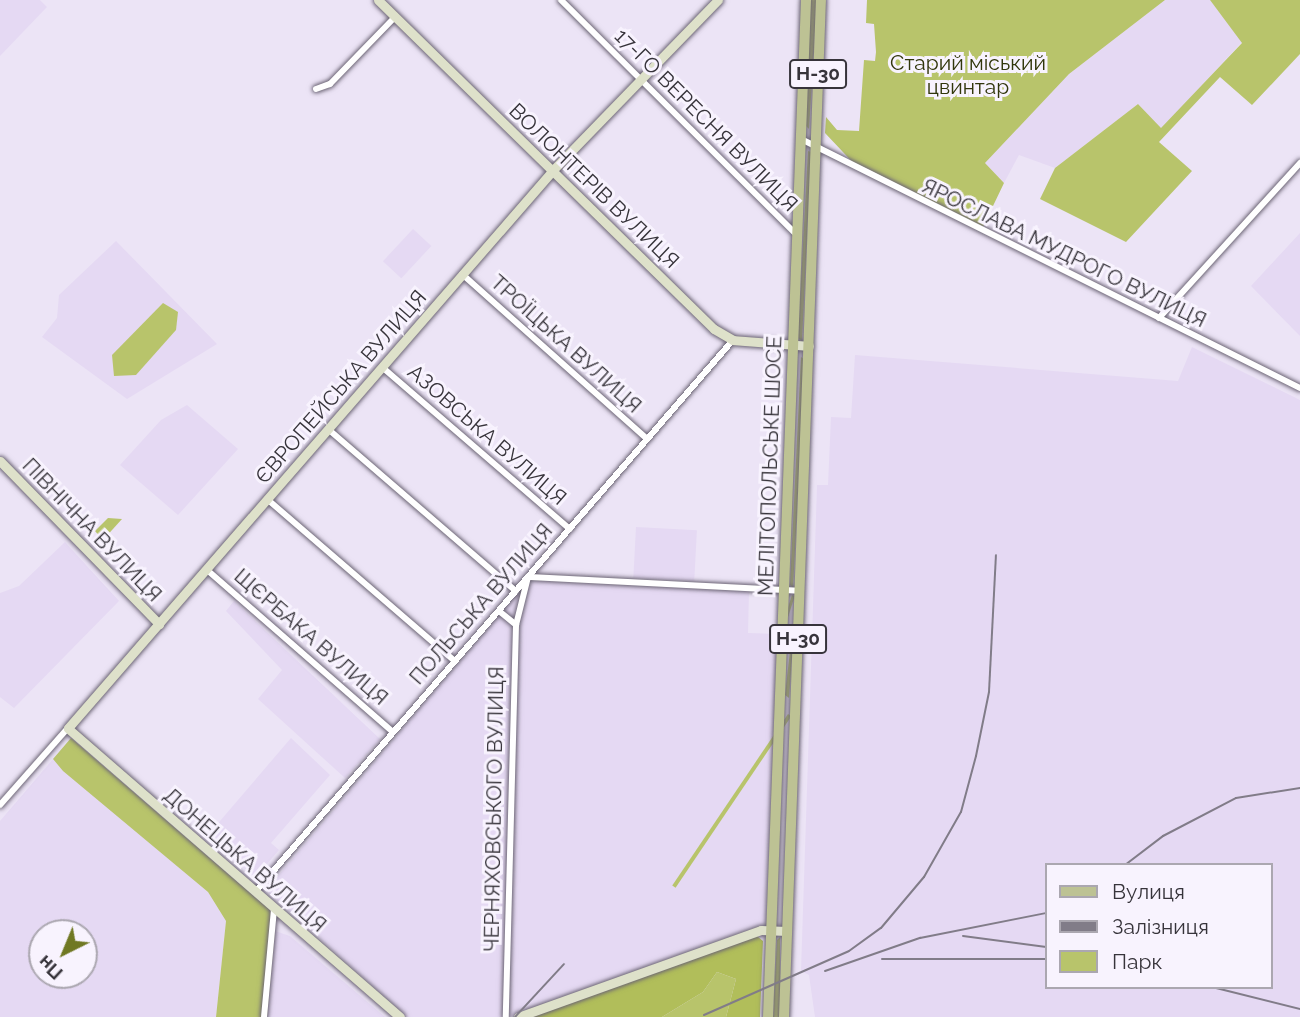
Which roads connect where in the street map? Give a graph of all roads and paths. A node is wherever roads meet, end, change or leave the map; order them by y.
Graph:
1 (378, 0) edge
2 (561, 0) edge
3 (718, 0) edge
4 (806, 0) edge
5 (821, 0) edge
6 (395, 17) junction
7 (641, 80) junction
8 (316, 89) dead end
9 (800, 138) junction
10 (816, 147) junction
11 (1300, 163) edge
12 (553, 170) junction
13 (797, 235) junction
14 (462, 275) junction
15 (1159, 318) junction
16 (733, 340) junction
17 (793, 345) junction
18 (809, 346) junction
19 (382, 367) junction
20 (1300, 388) edge
21 (328, 429) junction
22 (647, 439) junction
23 (0, 461) edge
24 (267, 499) junction
25 (570, 529) junction
26 (206, 569) junction
27 (527, 577) junction
28 (784, 590) junction
29 (516, 591) junction
30 (800, 591) junction
31 (499, 611) junction
32 (159, 624) junction
33 (516, 625) junction
34 (455, 661) junction
35 (68, 728) junction
36 (393, 732) junction
37 (0, 805) edge
38 (255, 892) junction
39 (275, 909) junction
40 (772, 930) junction
41 (787, 931) junction
42 (264, 1017) edge
43 (400, 1017) edge
44 (506, 1017) edge
45 (518, 1017) edge
46 (768, 1017) edge
47 (784, 1017) edge

1 - 6 street, ВОЛОНТЕРІВ ВУЛИЦЯ
2 - 7 street, 17-ГО ВЕРЕСНЯ ВУЛИЦЯ
3 - 7 street, ЄВРОПЕЙСЬКА ВУЛИЦЯ
4 - 9 main road, МЕЛІТОПОЛЬСЬКЕ ШОСЕ / Н-30
5 - 10 main road, МЕЛІТОПОЛЬСЬКЕ ШОСЕ / Н-30
6 - 8 street
6 - 12 street, ВОЛОНТЕРІВ ВУЛИЦЯ
7 - 12 street, ЄВРОПЕЙСЬКА ВУЛИЦЯ
7 - 13 street, 17-ГО ВЕРЕСНЯ ВУЛИЦЯ
9 - 10 street, ЯРОСЛАВА МУДРОГО ВУЛИЦЯ
9 - 13 main road, МЕЛІТОПОЛЬСЬКЕ ШОСЕ / Н-30
10 - 15 street, ЯРОСЛАВА МУДРОГО ВУЛИЦЯ
10 - 18 main road, МЕЛІТОПОЛЬСЬКЕ ШОСЕ / Н-30
11 - 15 street
12 - 14 street, ЄВРОПЕЙСЬКА ВУЛИЦЯ
12 - 16 street, ВОЛОНТЕРІВ ВУЛИЦЯ
13 - 17 main road, МЕЛІТОПОЛЬСЬКЕ ШОСЕ / Н-30
14 - 19 street, ЄВРОПЕЙСЬКА ВУЛИЦЯ
14 - 22 street, ТРОЇЦЬКА ВУЛИЦЯ
15 - 20 street, ЯРОСЛАВА МУДРОГО ВУЛИЦЯ
16 - 17 street
16 - 22 street, ПОЛЬСЬКА ВУЛИЦЯ
17 - 18 street
17 - 28 main road, МЕЛІТОПОЛЬСЬКЕ ШОСЕ / Н-30
18 - 30 main road, МЕЛІТОПОЛЬСЬКЕ ШОСЕ / Н-30
19 - 21 street, ЄВРОПЕЙСЬКА ВУЛИЦЯ
19 - 25 street, АЗОВСЬКА ВУЛИЦЯ
21 - 24 street, ЄВРОПЕЙСЬКА ВУЛИЦЯ
21 - 29 street
22 - 25 street, ПОЛЬСЬКА ВУЛИЦЯ
23 - 32 street, ПІВНІЧНА ВУЛИЦЯ
24 - 26 street, ЄВРОПЕЙСЬКА ВУЛИЦЯ
24 - 34 street
25 - 27 street, ПОЛЬСЬКА ВУЛИЦЯ
26 - 32 street, ЄВРОПЕЙСЬКА ВУЛИЦЯ
26 - 36 street, ЩЄРБАКА ВУЛИЦЯ
27 - 28 street
27 - 29 street, ПОЛЬСЬКА ВУЛИЦЯ
27 - 33 street, ЧЕРНЯХОВСЬКОГО ВУЛИЦЯ
28 - 30 street
28 - 40 main road, МЕЛІТОПОЛЬСЬКЕ ШОСЕ / Н-30
29 - 31 street, ПОЛЬСЬКА ВУЛИЦЯ
30 - 41 main road, МЕЛІТОПОЛЬСЬКЕ ШОСЕ / Н-30
31 - 33 street
31 - 34 street, ПОЛЬСЬКА ВУЛИЦЯ
32 - 35 street, ЄВРОПЕЙСЬКА ВУЛИЦЯ
33 - 44 street, ЧЕРНЯХОВСЬКОГО ВУЛИЦЯ
34 - 36 street, ПОЛЬСЬКА ВУЛИЦЯ
35 - 37 street, ЄВРОПЕЙСЬКА ВУЛИЦЯ
35 - 38 street, ДОНЕЦЬКА ВУЛИЦЯ
36 - 38 street, ПОЛЬСЬКА ВУЛИЦЯ
38 - 39 street, ДОНЕЦЬКА ВУЛИЦЯ
39 - 42 street
39 - 43 street, ДОНЕЦЬКА ВУЛИЦЯ
40 - 41 street
40 - 45 street
40 - 46 main road, МЕЛІТОПОЛЬСЬКЕ ШОСЕ / Н-30
41 - 47 main road, МЕЛІТОПОЛЬСЬКЕ ШОСЕ / Н-30

